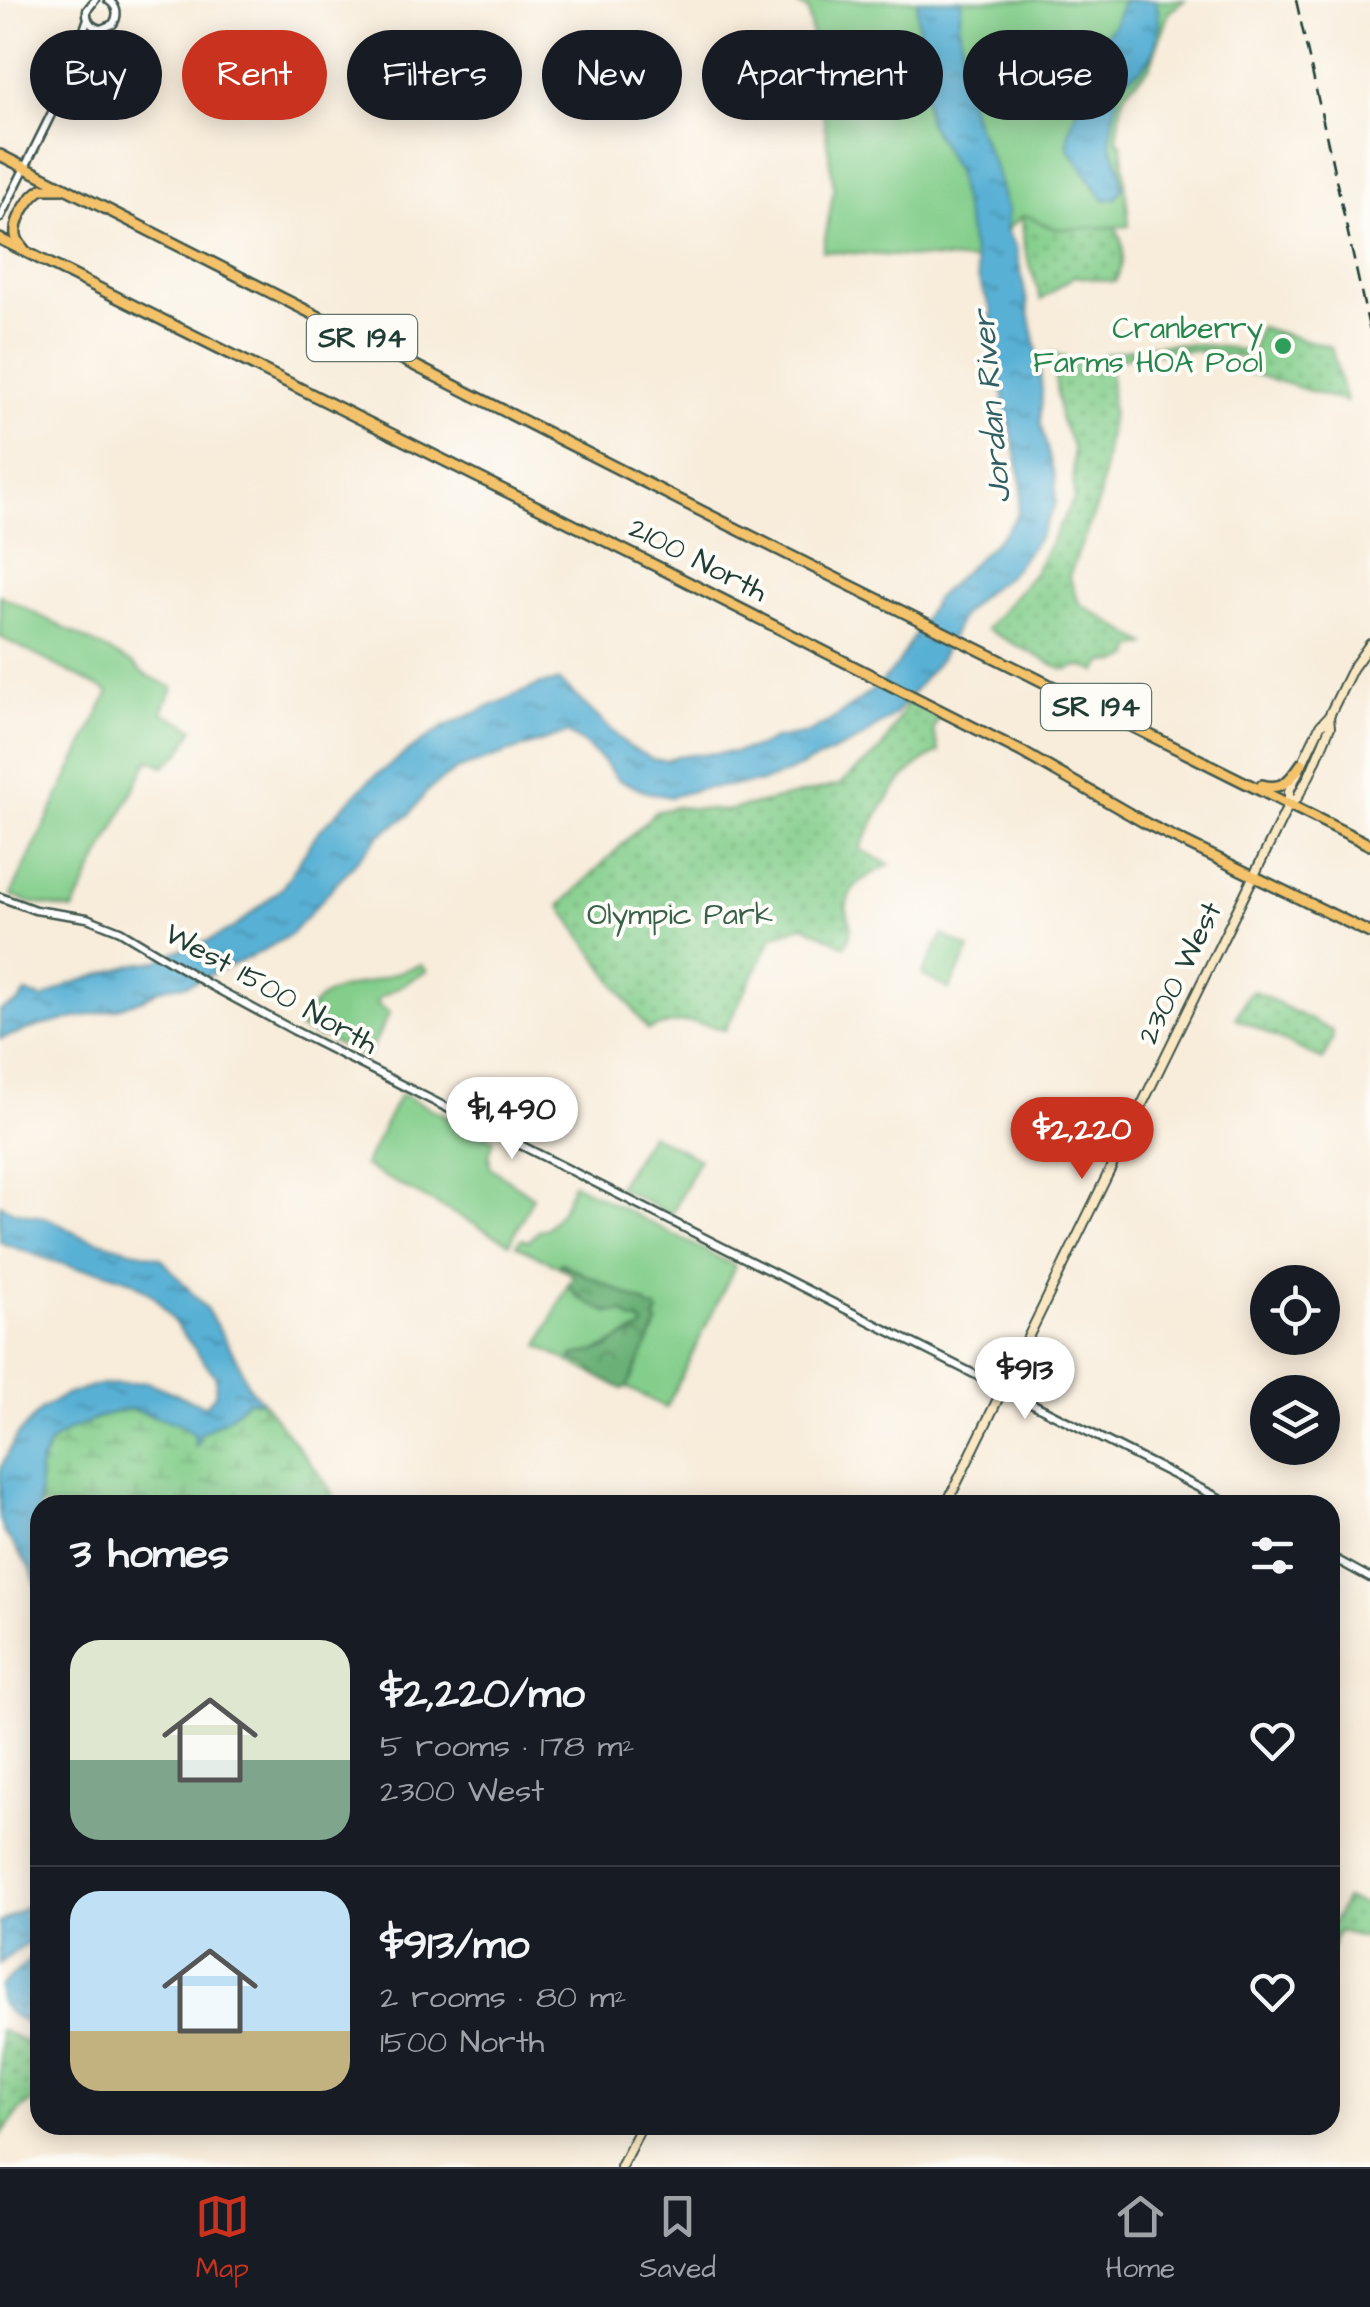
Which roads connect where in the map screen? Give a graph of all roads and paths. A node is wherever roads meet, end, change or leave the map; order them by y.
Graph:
1 (95, 0) edge
2 (108, 0) edge
3 (117, 4) edge
4 (88, 20) junction
5 (106, 29) joint
6 (84, 30) edge
7 (48, 120) edge
8 (0, 155) edge
9 (25, 168) junction
10 (70, 191) junction
11 (0, 218) edge
12 (0, 239) edge
13 (28, 253) junction
14 (1370, 644) edge
15 (1329, 716) junction
16 (1302, 763) junction
17 (1215, 767) junction
18 (1289, 804) junction
19 (1370, 845) edge
20 (1254, 877) junction
21 (0, 897) edge
22 (1370, 933) edge
23 (1002, 1390) junction
24 (951, 1495) edge
25 (1212, 1495) edge
26 (1340, 1562) edge
27 (1370, 1578) edge
28 (637, 2135) edge
29 (621, 2167) edge

1 - 4 street
2 - 3 street
3 - 5 street
4 - 5 street
4 - 6 street
7 - 9 street
8 - 9 highway, 2100 North / SR 194
9 - 10 highway, 2100 North / SR 194
9 - 11 street
10 - 13 highway
10 - 17 highway, 2100 North / SR 194
12 - 13 highway, 2100 North / SR 194
13 - 20 highway, 2100 North / SR 194
14 - 15 main road
15 - 16 main road
15 - 18 main road
16 - 17 highway
16 - 18 main road
17 - 18 highway, 2100 North / SR 194
18 - 19 highway, 2100 North / SR 194
18 - 20 main road, 2300 West
20 - 22 highway, 2100 North / SR 194
20 - 23 main road, 2300 West
21 - 23 street, West 1500 North
23 - 24 main road, 2300 West
23 - 25 street, West 1500 North
26 - 27 street
28 - 29 main road

